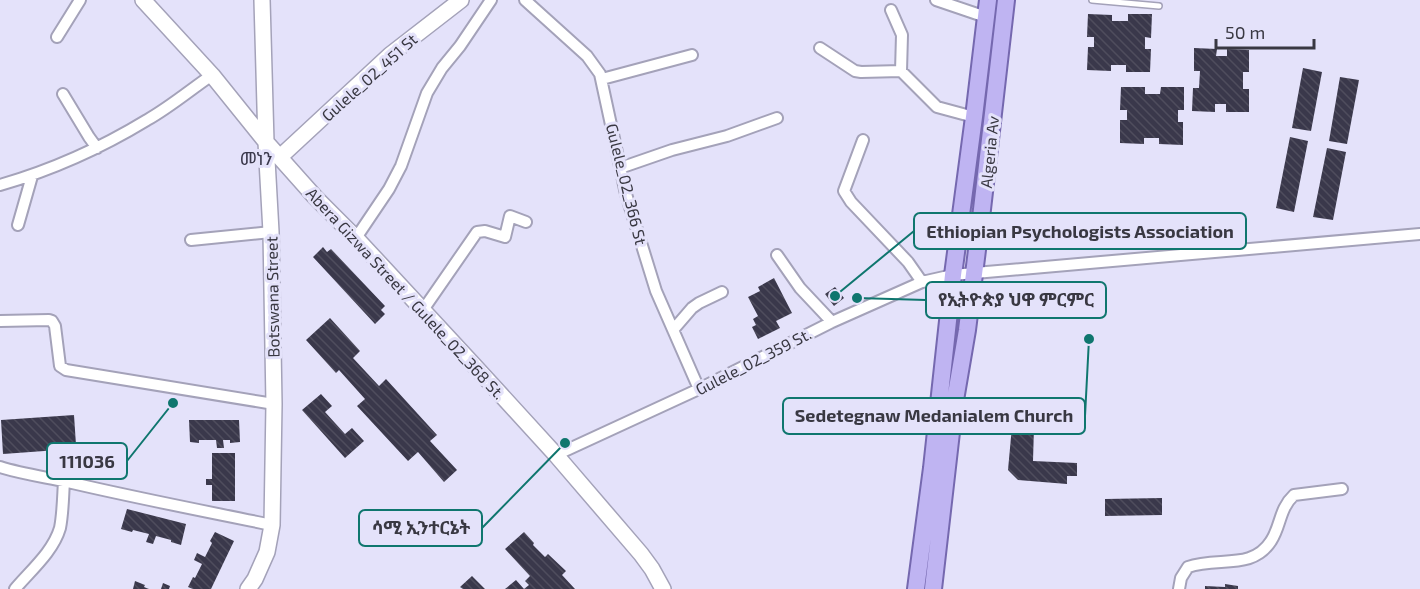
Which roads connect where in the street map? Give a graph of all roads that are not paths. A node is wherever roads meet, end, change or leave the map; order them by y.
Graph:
1 (80, 0) edge
2 (143, 0) edge
3 (262, 0) edge
4 (461, 0) edge
5 (491, 0) edge
6 (525, 0) edge
7 (936, 0) edge
8 (1006, 0) edge
9 (1092, 0) edge
10 (1159, 6) dead end
11 (987, 8) edge
12 (891, 10) dead end
13 (57, 37) dead end
14 (820, 48) dead end
15 (692, 55) dead end
16 (902, 71) junction
17 (212, 75) junction
18 (602, 79) junction
19 (63, 94) dead end
20 (974, 117) junction
21 (777, 118) dead end
22 (863, 140) dead end
23 (266, 142) junction
24 (97, 148) junction
25 (280, 157) junction
26 (620, 168) junction
27 (32, 176) junction
28 (0, 185) edge
29 (526, 222) dead end
30 (18, 225) dead end
31 (271, 232) junction
32 (1420, 234) edge
33 (356, 238) junction
34 (191, 240) dead end
35 (777, 255) dead end
36 (975, 273) junction
37 (953, 275) junction
38 (922, 282) junction
39 (722, 292) dead end
40 (423, 310) junction
41 (0, 321) edge
42 (832, 322) junction
43 (673, 330) junction
44 (699, 390) junction
45 (274, 404) junction
46 (556, 455) junction
47 (0, 467) edge
48 (64, 481) junction
49 (1342, 489) dead end
50 (273, 525) junction
51 (15, 589) edge
52 (248, 589) edge
53 (663, 589) edge
54 (916, 589) edge
55 (933, 589) edge
56 (1179, 589) edge

1 - 13 street
2 - 17 main road, Abera Gizwa Street / Gulele_02_368 St.
3 - 23 main road, Botswana Street
4 - 25 main road, Gulele_02_451 St
5 - 33 street
6 - 18 street, Gulele_02_366 St
7 - 11 street
8 - 36 main road, Algeria Av
9 - 10 lane
11 - 20 main road, Algeria Av
12 - 16 street
14 - 16 street
15 - 18 street
16 - 20 street
17 - 23 main road, Abera Gizwa Street / Gulele_02_368 St.
17 - 24 street
18 - 26 street, Gulele_02_366 St
19 - 24 street
20 - 37 main road, Algeria Av
21 - 26 street
22 - 38 street
23 - 25 main road, Abera Gizwa Street / Gulele_02_368 St.
23 - 31 main road, Botswana Street
24 - 27 street
25 - 33 main road, Abera Gizwa Street / Gulele_02_368 St.
26 - 43 street, Gulele_02_366 St
27 - 28 street
27 - 30 street
29 - 40 street
31 - 34 street
31 - 45 main road, Botswana Street
32 - 36 street, Gulele_02_359 St.
33 - 40 main road, Abera Gizwa Street / Gulele_02_368 St.
35 - 42 street
36 - 37 street, Gulele_02_359 St.
36 - 55 main road, Algeria Av
37 - 38 street, Gulele_02_359 St.
37 - 54 main road, Algeria Av
38 - 42 street, Gulele_02_359 St.
39 - 43 street
40 - 46 main road, Abera Gizwa Street / Gulele_02_368 St.
41 - 45 street
42 - 44 street, Gulele_02_359 St.
43 - 44 street, Gulele_02_366 St
44 - 46 street, Gulele_02_359 St.
45 - 50 main road, Botswana Street
46 - 53 main road, Abera Gizwa Street / Gulele_02_368 St.
47 - 48 street
48 - 50 street
48 - 51 street
49 - 56 street
50 - 52 main road, Botswana Street

